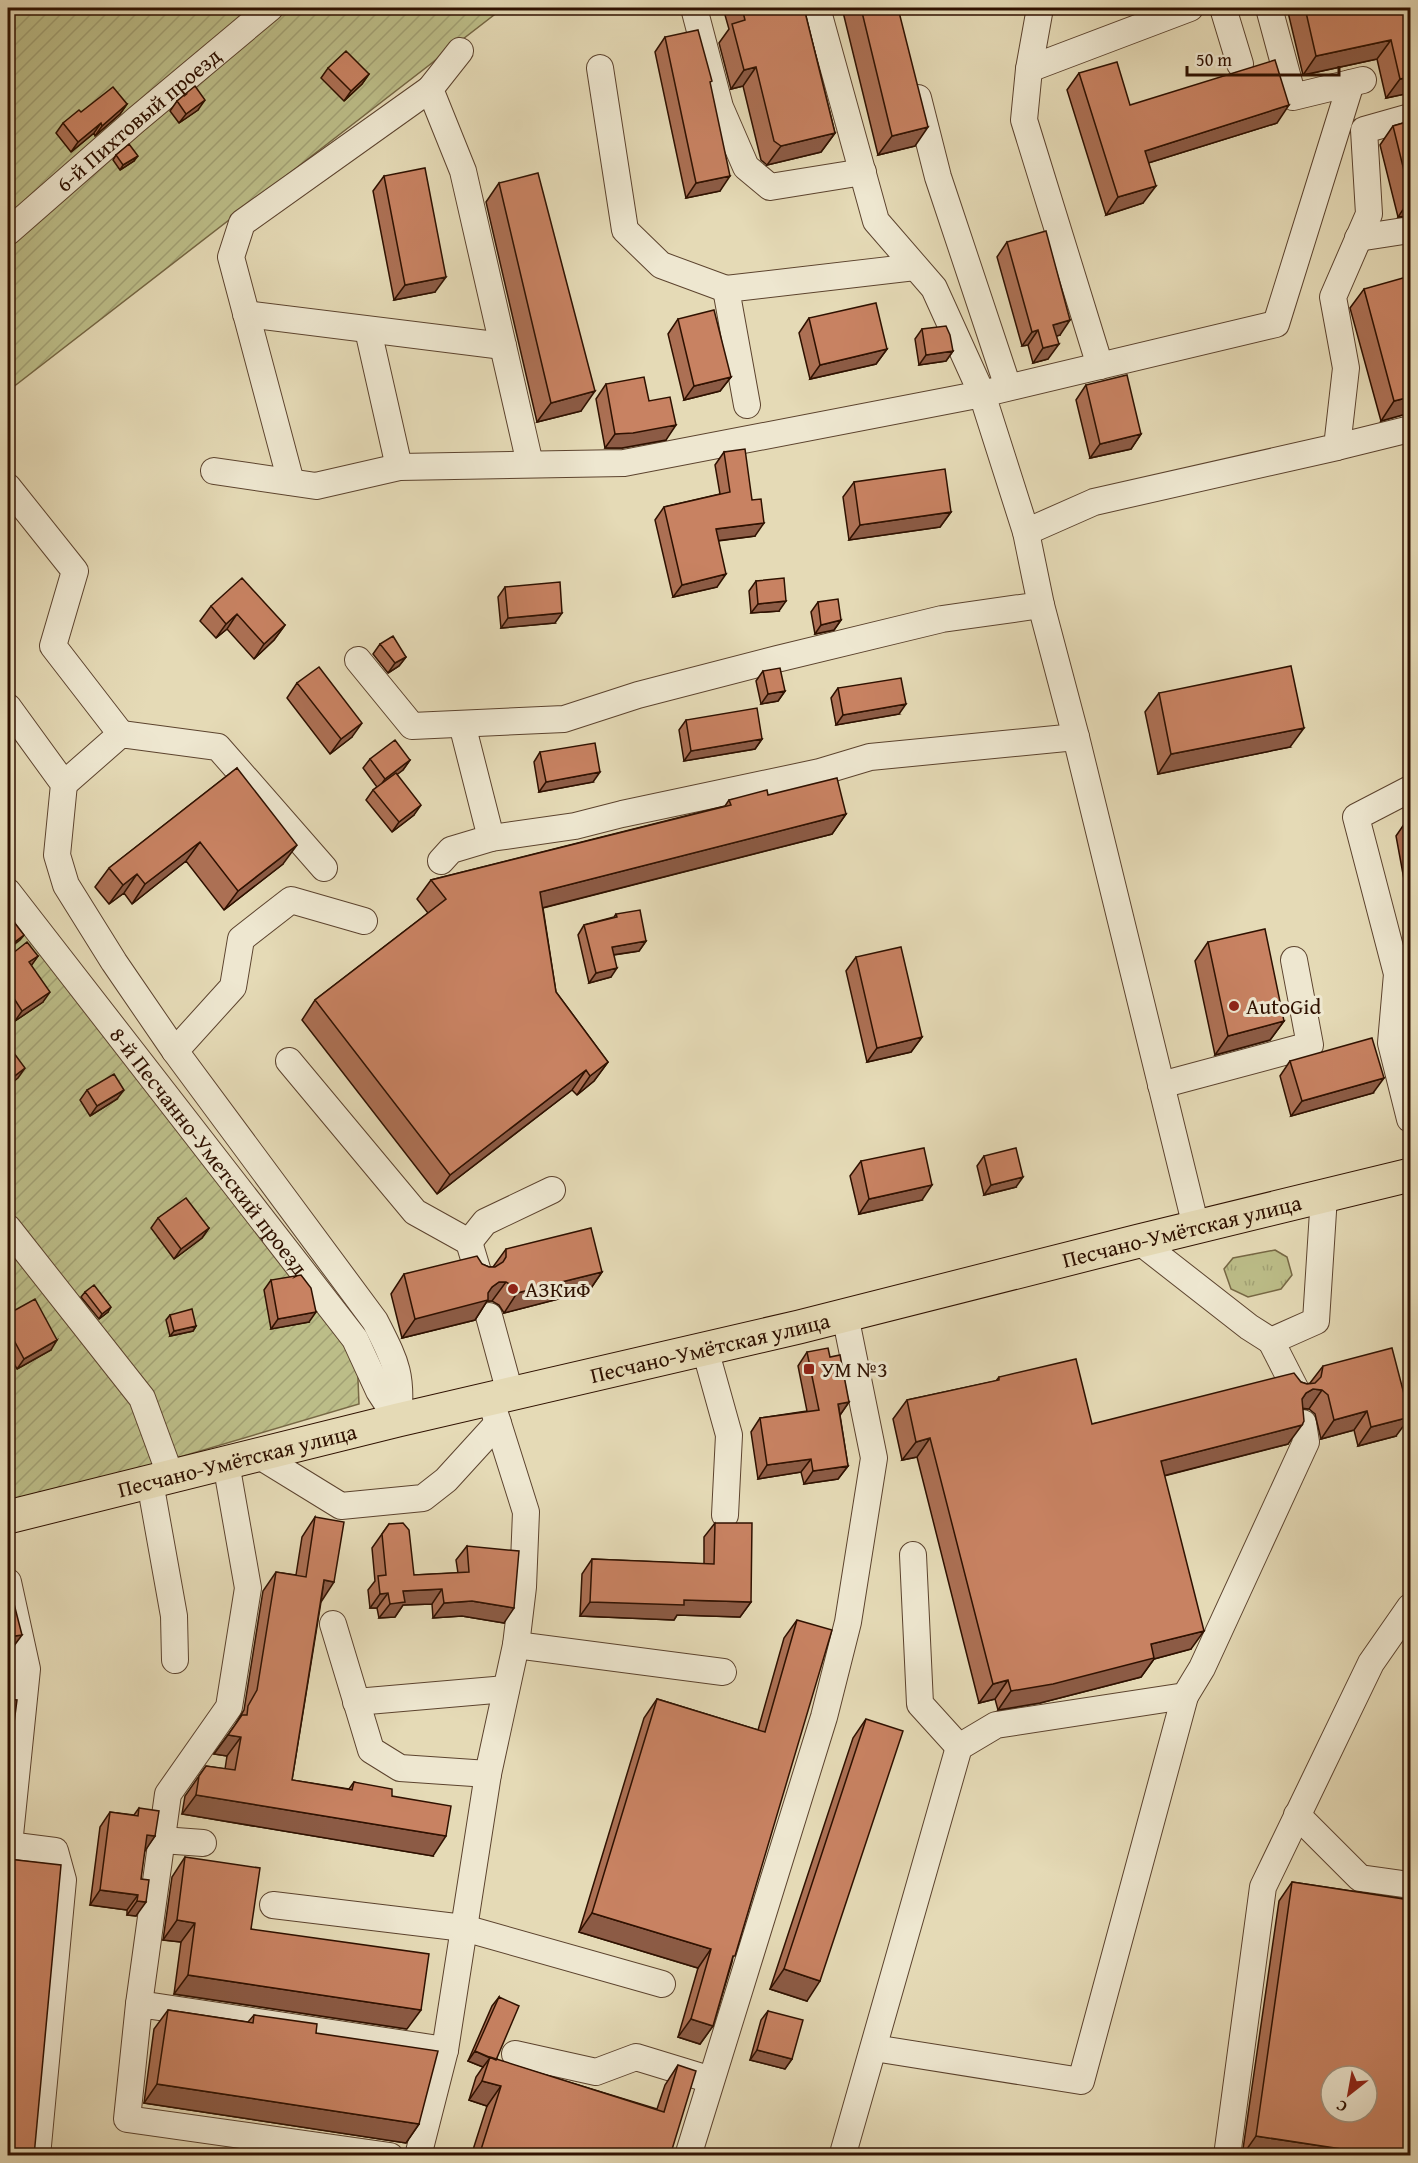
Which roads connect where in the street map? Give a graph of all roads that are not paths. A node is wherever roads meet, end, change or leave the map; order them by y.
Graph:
1 (270, 8) edge
2 (694, 8) edge
3 (817, 8) edge
4 (1040, 8) edge
5 (1190, 8) edge
6 (1223, 8) edge
7 (1269, 8) edge
8 (460, 51) dead end
9 (1240, 64) dead end
10 (600, 68) dead end
11 (1029, 69) junction
12 (912, 75) edge
13 (430, 88) junction
14 (1410, 117) edge
15 (863, 172) junction
16 (1410, 230) edge
17 (8, 232) edge
18 (1358, 238) junction
19 (915, 267) junction
20 (726, 289) junction
21 (246, 314) junction
22 (368, 330) junction
23 (503, 346) junction
24 (1100, 366) junction
25 (1008, 387) junction
26 (982, 394) junction
27 (747, 405) dead end
28 (1410, 429) edge
29 (1337, 447) junction
30 (530, 465) junction
31 (399, 467) junction
32 (214, 471) dead end
33 (291, 482) junction
34 (8, 487) edge
35 (1026, 532) junction
36 (1041, 605) junction
37 (358, 660) dead end
38 (8, 707) edge
39 (462, 724) junction
40 (121, 734) junction
41 (1076, 737) junction
42 (64, 784) junction
43 (1410, 789) edge
44 (491, 838) junction
45 (441, 861) dead end
46 (324, 868) dead end
47 (8, 891) edge
48 (364, 921) dead end
49 (1294, 960) dead end
50 (175, 1051) junction
51 (289, 1061) dead end
52 (1161, 1085) junction
53 (1410, 1119) edge
54 (1410, 1175) edge
55 (552, 1190) dead end
56 (1324, 1196) junction
57 (1196, 1227) junction
58 (8, 1228) edge
59 (1139, 1241) junction
60 (469, 1242) junction
61 (478, 1272) edge
62 (845, 1315) junction
63 (489, 1316) edge
64 (1271, 1341) junction
65 (705, 1349) junction
66 (1295, 1389) edge
67 (499, 1404) junction
68 (399, 1419) junction
69 (1303, 1423) edge
70 (258, 1455) junction
71 (226, 1463) junction
72 (161, 1479) junction
73 (725, 1515) dead end
74 (8, 1517) edge
75 (913, 1555) dead end
76 (9, 1593) edge
77 (1410, 1607) edge
78 (333, 1624) dead end
79 (516, 1645) junction
80 (175, 1660) dead end
81 (723, 1672) dead end
82 (16, 1686) edge
83 (506, 1689) junction
84 (1185, 1696) junction
85 (356, 1702) junction
86 (959, 1747) junction
87 (488, 1774) junction
88 (1297, 1815) junction
89 (162, 1840) junction
90 (203, 1844) dead end
91 (8, 1845) edge
92 (1410, 1885) edge
93 (273, 1905) dead end
94 (464, 1928) junction
95 (662, 1984) dead end
96 (139, 2004) junction
97 (874, 2048) junction
98 (445, 2050) junction
99 (515, 2054) dead end
100 (711, 2080) junction
101 (844, 2150) dead end
102 (37, 2156) edge
103 (390, 2156) edge
104 (418, 2156) edge
105 (688, 2156) edge
106 (1227, 2156) edge

1 - 17 street, 6-й Пихтовый проезд
2 - 15 street
3 - 15 street
4 - 11 street
5 - 11 street
6 - 9 street
7 - 24 street
8 - 13 street
10 - 20 street
11 - 24 street
12 - 25 street
13 - 21 street
13 - 23 street
14 - 18 street
15 - 19 street
16 - 18 street
18 - 29 street
19 - 20 street
19 - 26 street
20 - 27 street
21 - 22 street
21 - 33 street
22 - 23 street
22 - 31 street
23 - 30 street
24 - 25 street
25 - 26 street
26 - 30 street
26 - 35 street
28 - 29 street
29 - 35 street
30 - 31 street
31 - 33 street
32 - 33 street
34 - 40 street
35 - 36 street
36 - 39 street
36 - 41 street
37 - 39 street
38 - 42 street
39 - 44 street
40 - 42 street
40 - 46 street
41 - 44 street
41 - 52 street
42 - 50 street
43 - 53 street
44 - 45 street
47 - 68 street, 8-й Песчанно-Уметский проезд
48 - 50 street
49 - 52 street
50 - 68 street
51 - 60 street
52 - 57 street
54 - 56 main road, Песчано-Умётская улица
55 - 60 street
56 - 57 main road, Песчано-Умётская улица
56 - 64 street
57 - 59 main road, Песчано-Умётская улица
58 - 72 street
59 - 62 main road, Песчано-Умётская улица
59 - 64 street
60 - 61 street
62 - 65 main road, Песчано-Умётская улица
62 - 100 street
63 - 67 street
64 - 66 street
65 - 67 main road, Песчано-Умётская улица
65 - 73 street
67 - 68 main road, Песчано-Умётская улица
67 - 70 street
67 - 79 street
68 - 70 main road, Песчано-Умётская улица
69 - 84 street
70 - 71 main road, Песчано-Умётская улица
71 - 72 main road, Песчано-Умётская улица
71 - 89 street
72 - 74 main road, Песчано-Умётская улица
72 - 80 street
75 - 86 street
76 - 82 street
77 - 88 street
78 - 85 street
79 - 81 street
79 - 83 street
82 - 91 street
83 - 85 street
83 - 87 street
84 - 86 street
84 - 97 street
85 - 87 street
86 - 97 street
87 - 94 street
88 - 92 street
88 - 106 street
89 - 90 street
89 - 96 street
91 - 102 street
93 - 94 street
94 - 95 street
94 - 98 street
96 - 98 street
96 - 103 street
97 - 101 street
98 - 104 street
99 - 100 street
100 - 105 street

